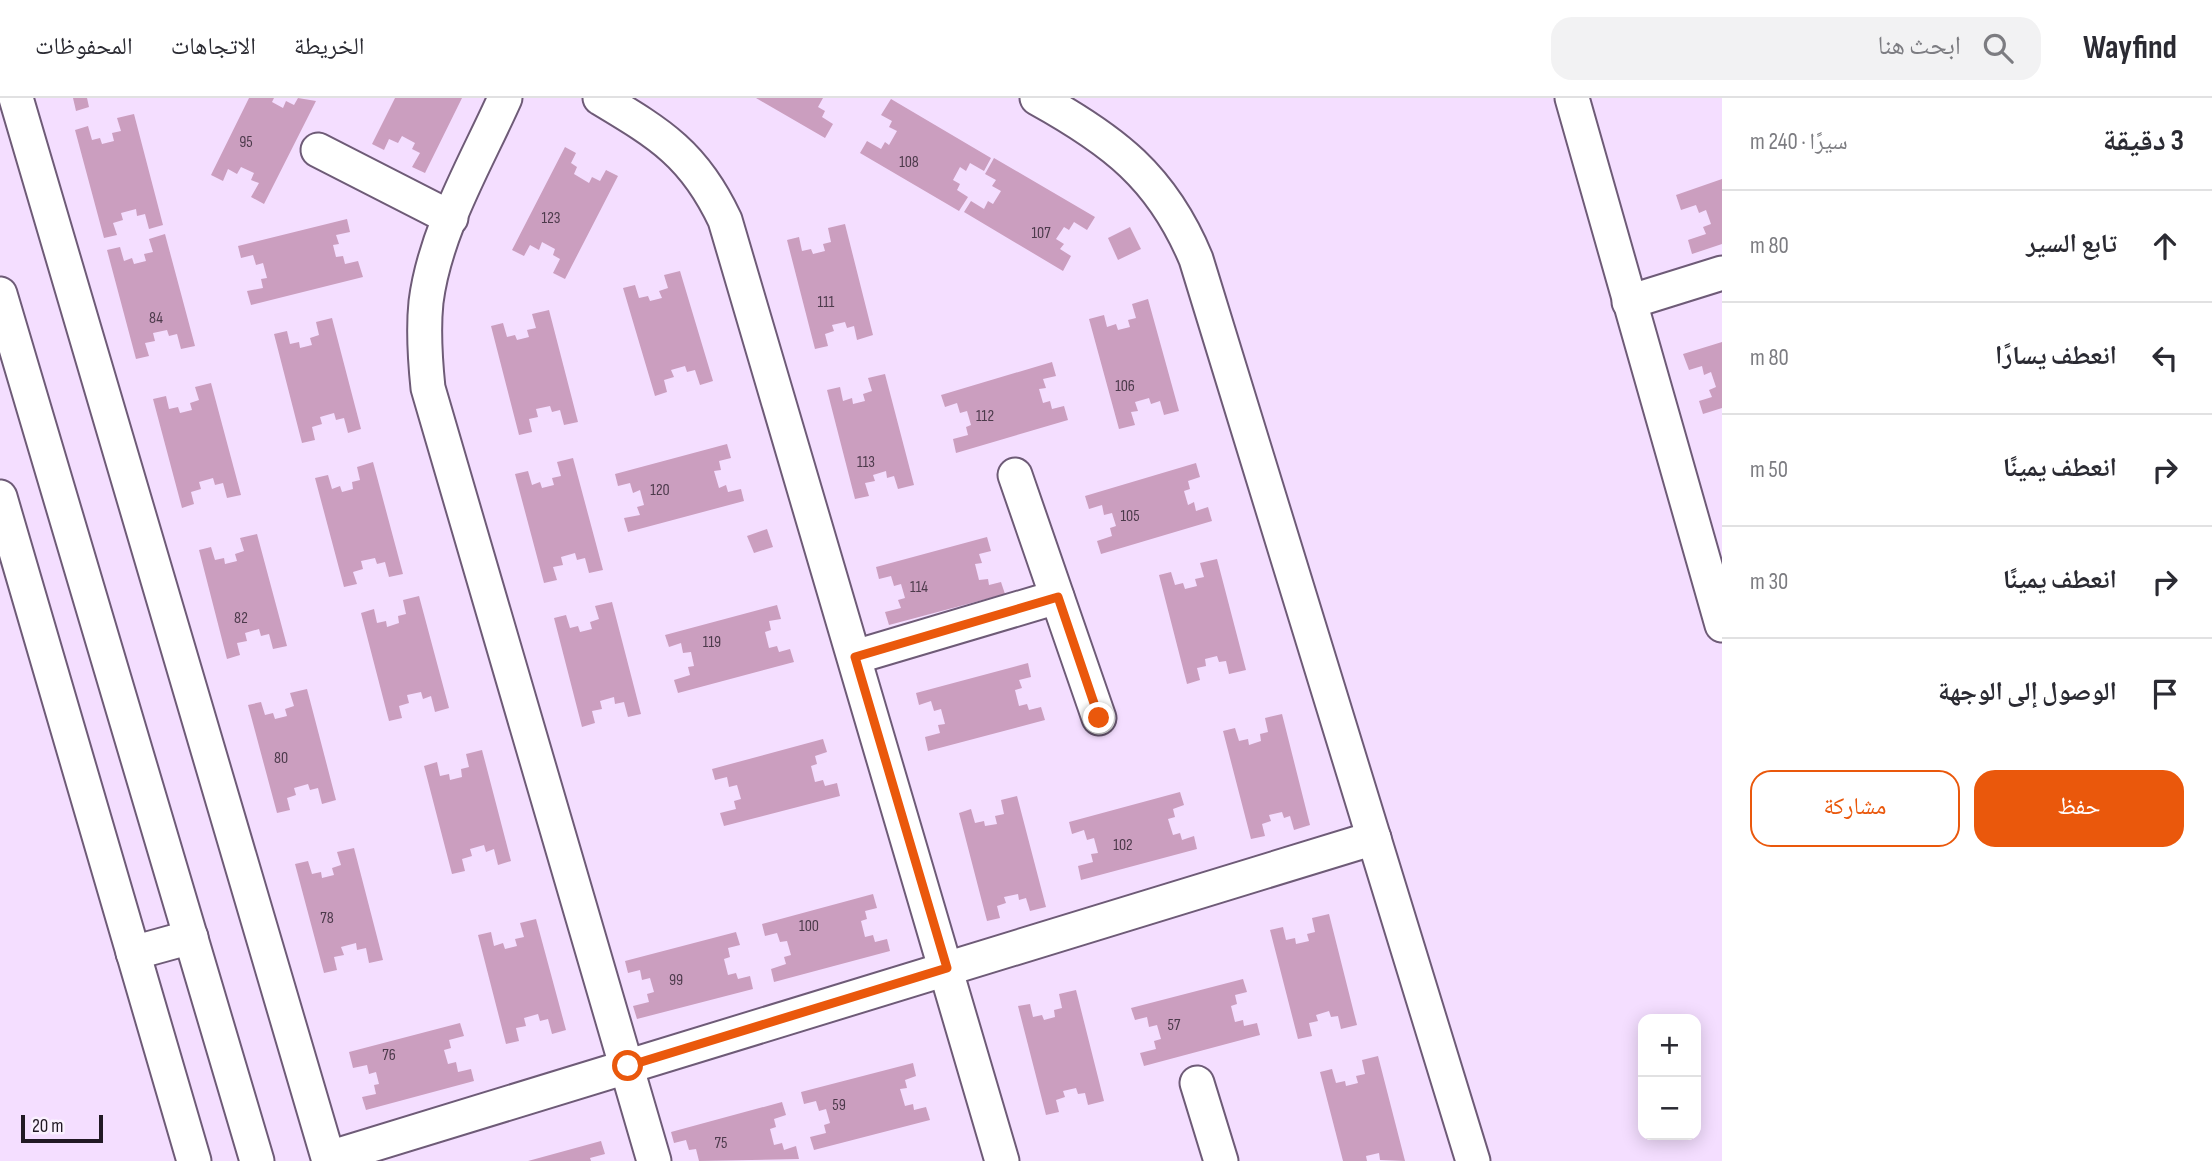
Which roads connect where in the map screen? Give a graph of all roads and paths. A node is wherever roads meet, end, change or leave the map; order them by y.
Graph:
1 (16, 98) edge
2 (505, 98) edge
3 (600, 98) edge
4 (1037, 98) edge
5 (1572, 98) edge
6 (318, 150) dead end
7 (451, 218) junction
8 (1722, 273) edge
9 (0, 294) edge
10 (1629, 302) junction
11 (1015, 475) dead end
12 (0, 496) edge
13 (1058, 597) junction
14 (1719, 606) edge
15 (855, 657) junction
16 (1099, 718) dead end
17 (1374, 838) junction
18 (191, 937) junction
19 (133, 953) junction
20 (947, 968) junction
21 (628, 1066) junction
22 (1197, 1083) dead end
23 (329, 1160) edge
24 (194, 1161) edge
25 (257, 1161) edge
26 (654, 1161) edge
27 (1002, 1161) edge
28 (1221, 1161) edge
29 (1473, 1161) edge

1 - 23 street
2 - 7 street
3 - 15 street
4 - 17 street
5 - 10 street
6 - 7 street
7 - 21 street
8 - 10 street
9 - 18 street
10 - 14 street
11 - 13 street
12 - 19 street
13 - 15 street
13 - 16 street
15 - 20 street
17 - 20 street
17 - 29 street
18 - 19 street
18 - 25 street
19 - 24 street
20 - 21 street
20 - 27 street
21 - 23 street
21 - 26 street
22 - 28 street

